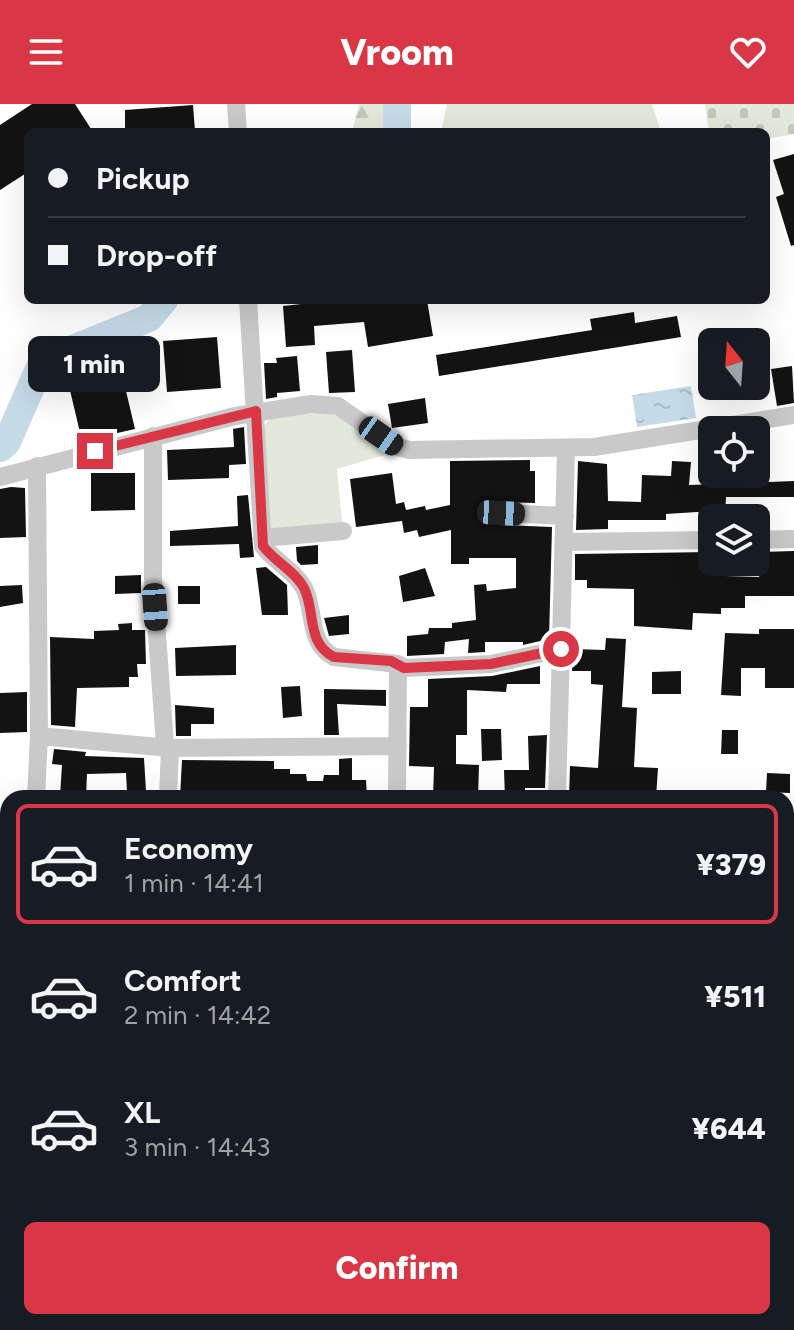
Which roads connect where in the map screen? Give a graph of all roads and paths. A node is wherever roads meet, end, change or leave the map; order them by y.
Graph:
1 (236, 104) edge
2 (238, 128) edge
3 (248, 304) edge
4 (256, 411) junction
5 (794, 415) edge
6 (153, 436) junction
7 (566, 449) junction
8 (37, 466) junction
9 (0, 477) edge
10 (501, 513) dead end
11 (565, 516) junction
12 (343, 531) dead end
13 (262, 538) junction
14 (794, 539) edge
15 (698, 540) edge
16 (770, 540) edge
17 (565, 542) junction
18 (561, 649) junction
19 (398, 664) junction
20 (39, 736) junction
21 (398, 746) junction
22 (168, 747) junction
23 (36, 790) edge
24 (168, 790) edge
25 (397, 790) edge
26 (557, 790) edge

1 - 2 street
3 - 4 street
4 - 6 street
4 - 7 street
4 - 13 street
5 - 7 street
6 - 8 street
6 - 22 street
7 - 11 street
8 - 9 street
8 - 20 street
10 - 11 street
11 - 17 street
12 - 13 street
13 - 19 street
14 - 16 street
15 - 17 street
17 - 18 street
18 - 19 street
18 - 26 street
19 - 21 street
20 - 22 street
20 - 23 street
21 - 22 street
21 - 25 street
22 - 24 street

